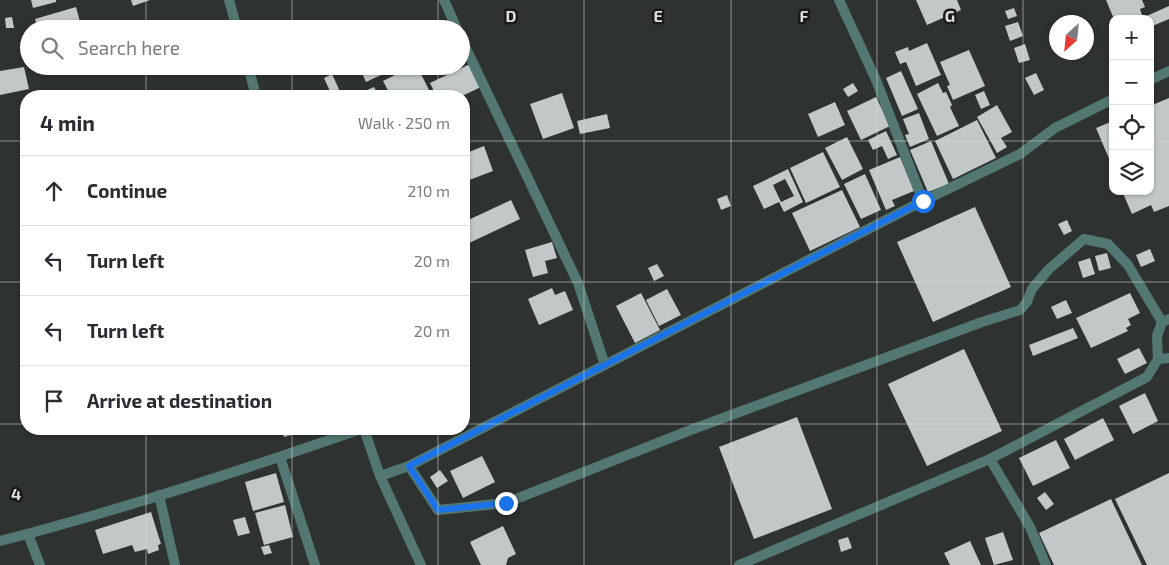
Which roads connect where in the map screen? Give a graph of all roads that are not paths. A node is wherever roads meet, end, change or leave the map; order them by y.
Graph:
1 (229, 0) edge
2 (444, 0) edge
3 (839, 0) edge
4 (235, 20) edge
5 (453, 20) edge
6 (470, 57) edge
7 (1169, 71) edge
8 (250, 75) edge
9 (1154, 78) edge
10 (254, 90) edge
11 (1109, 101) edge
12 (923, 201) junction
13 (1166, 320) edge
14 (1164, 359) edge
15 (605, 365) junction
16 (346, 435) edge
17 (365, 435) edge
18 (469, 435) edge
19 (470, 435) edge
20 (280, 458) junction
21 (990, 459) junction
22 (409, 466) junction
23 (380, 476) junction
24 (159, 495) junction
25 (28, 534) junction
26 (0, 541) edge
27 (40, 565) edge
28 (175, 565) edge
29 (316, 565) edge
30 (421, 565) edge
31 (739, 565) edge
32 (1046, 565) edge

1 - 4 street
2 - 5 street
3 - 12 street
6 - 15 street
7 - 9 street
8 - 10 street
11 - 12 street
12 - 15 street
13 - 14 street
13 - 22 street
14 - 21 street
15 - 19 street
16 - 20 street
17 - 23 street
18 - 22 street
20 - 24 street
20 - 29 street
21 - 31 street
21 - 32 street
22 - 23 street
23 - 30 street
24 - 25 street
24 - 28 street
25 - 26 street
25 - 27 street

